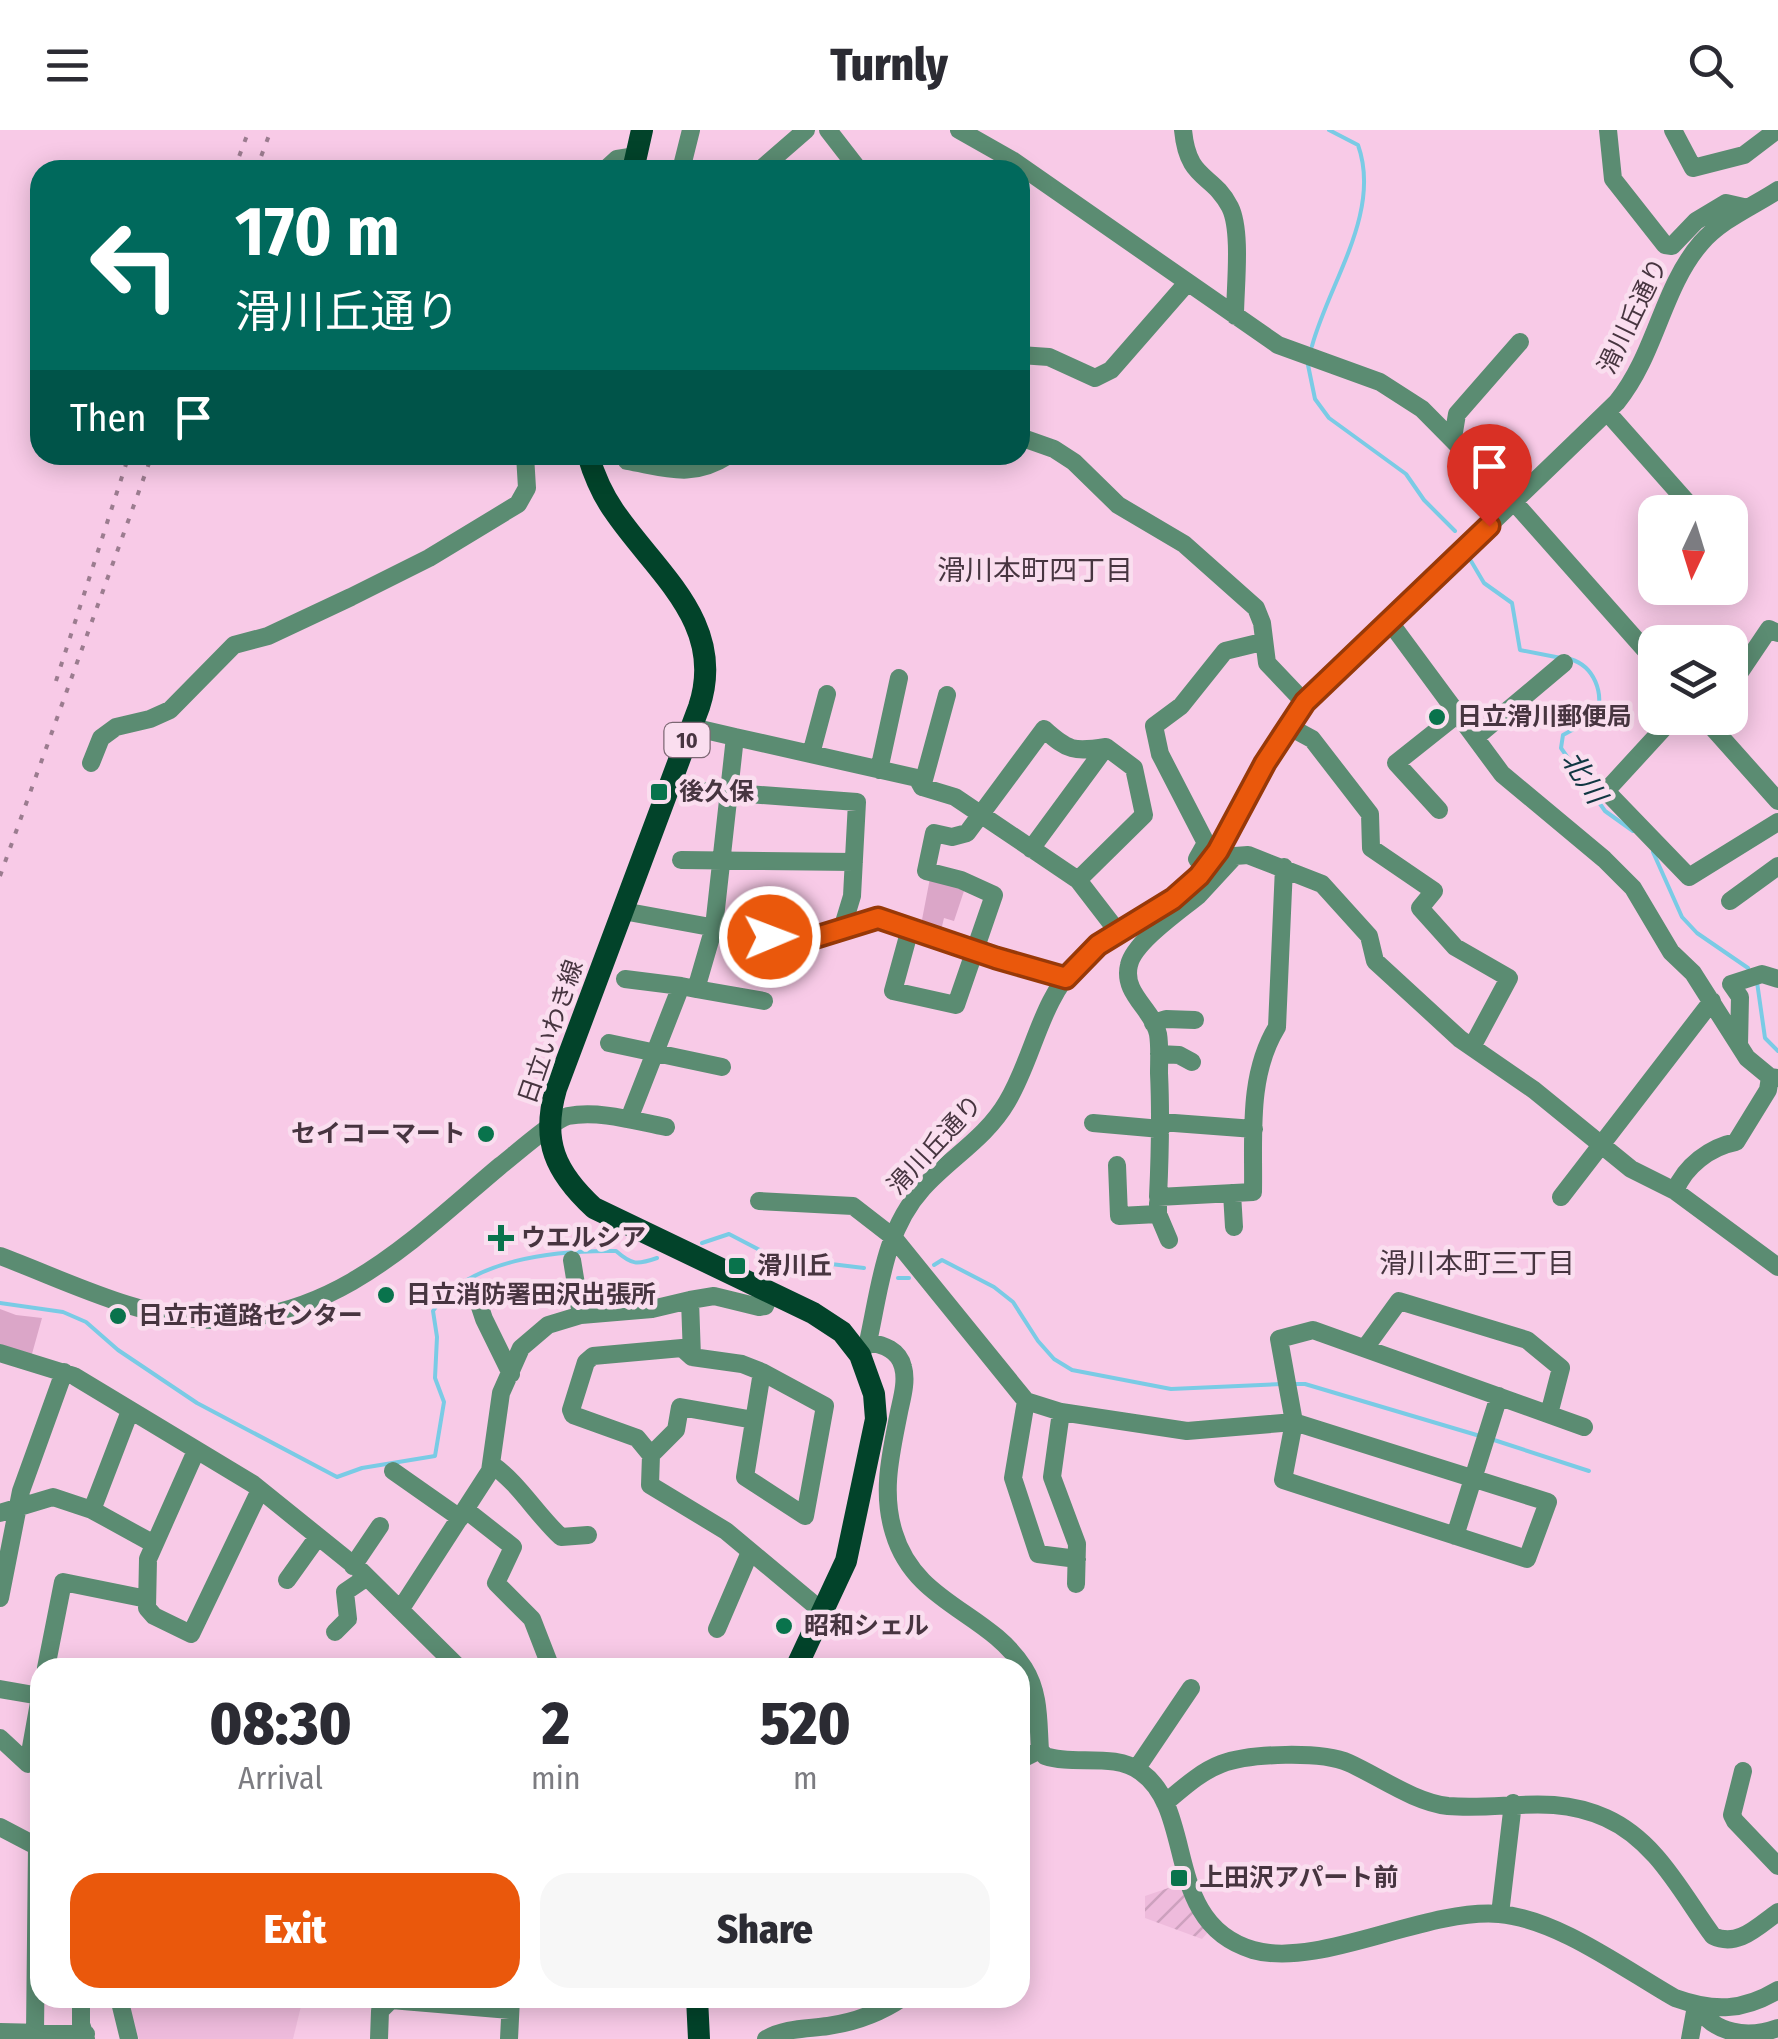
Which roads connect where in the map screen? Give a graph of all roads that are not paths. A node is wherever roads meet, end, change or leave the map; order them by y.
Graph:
1 (642, 130) edge
2 (691, 130) edge
3 (806, 130) edge
4 (828, 130) edge
5 (959, 130) edge
6 (1183, 130) edge
7 (1608, 130) edge
8 (1673, 130) edge
9 (1742, 130) edge
10 (1777, 130) edge
11 (1752, 149) junction
12 (635, 160) edge
13 (684, 160) edge
14 (772, 160) edge
15 (851, 160) edge
16 (1012, 160) edge
17 (1030, 173) edge
18 (1778, 190) edge
19 (1748, 208) junction
20 (1187, 283) junction
21 (1234, 316) junction
22 (1520, 342) dead end
23 (1030, 356) edge
24 (1606, 412) junction
25 (1453, 438) junction
26 (1030, 441) edge
27 (525, 465) edge
28 (593, 465) edge
29 (652, 465) edge
30 (713, 465) edge
31 (1681, 495) edge
32 (1514, 502) junction
33 (1389, 621) junction
34 (1778, 633) edge
35 (1262, 642) junction
36 (1638, 642) edge
37 (1748, 660) edge
38 (1564, 662) dead end
39 (900, 678) dead end
40 (827, 694) dead end
41 (947, 694) dead end
42 (1305, 702) junction
43 (1458, 714) junction
44 (1288, 726) junction
45 (692, 727) junction
46 (1658, 735) edge
47 (1719, 735) edge
48 (735, 737) junction
49 (1476, 737) junction
50 (1106, 747) junction
51 (811, 754) junction
52 (91, 763) dead end
53 (880, 770) junction
54 (922, 788) junction
55 (707, 791) dead end
56 (729, 792) junction
57 (1778, 801) edge
58 (1439, 810) dead end
59 (981, 815) junction
60 (1778, 822) edge
61 (1031, 849) junction
62 (681, 860) dead end
63 (721, 862) junction
64 (854, 862) junction
65 (1208, 865) junction
66 (1778, 866) edge
67 (1284, 867) junction
68 (1078, 880) junction
69 (1194, 891) junction
70 (1730, 901) dead end
71 (623, 911) junction
72 (714, 926) junction
73 (842, 929) junction
74 (910, 929) junction
75 (1118, 932) junction
76 (976, 952) junction
77 (625, 978) dead end
78 (1066, 978) junction
79 (1778, 979) edge
80 (688, 987) junction
81 (764, 1001) dead end
82 (1712, 1001) junction
83 (1195, 1020) dead end
84 (1153, 1023) junction
85 (609, 1043) dead end
86 (1739, 1045) junction
87 (1472, 1047) junction
88 (654, 1054) junction
89 (1159, 1054) junction
90 (1192, 1062) dead end
91 (722, 1068) dead end
92 (1774, 1077) edge
93 (628, 1119) junction
94 (1092, 1122) dead end
95 (1161, 1125) junction
96 (666, 1127) dead end
97 (1254, 1129) junction
98 (548, 1130) junction
99 (1601, 1145) junction
100 (1117, 1165) dead end
101 (1675, 1191) junction
102 (1232, 1193) junction
103 (1561, 1197) dead end
104 (759, 1201) dead end
105 (1158, 1206) junction
106 (1234, 1227) dead end
107 (893, 1237) junction
108 (1169, 1240) dead end
109 (0, 1256) edge
110 (572, 1260) dead end
111 (1778, 1267) edge
112 (771, 1292) junction
113 (476, 1295) dead end
114 (690, 1300) junction
115 (581, 1315) junction
116 (1365, 1348) junction
117 (864, 1349) junction
118 (0, 1354) edge
119 (692, 1357) junction
120 (64, 1372) junction
121 (762, 1372) junction
122 (511, 1374) junction
123 (1499, 1396) junction
124 (1026, 1401) junction
125 (130, 1411) junction
126 (1061, 1412) junction
127 (1549, 1414) junction
128 (754, 1420) junction
129 (1294, 1422) junction
130 (1584, 1427) dead end
131 (196, 1451) junction
132 (651, 1456) junction
133 (491, 1464) junction
134 (393, 1471) dead end
135 (1473, 1478) junction
136 (260, 1490) junction
137 (19, 1506) junction
138 (92, 1510) junction
139 (0, 1513) edge
140 (463, 1514) junction
141 (380, 1526) dead end
142 (588, 1535) dead end
143 (1455, 1536) junction
144 (316, 1538) junction
145 (154, 1544) junction
146 (750, 1552) junction
147 (1077, 1559) junction
148 (360, 1571) junction
149 (286, 1580) dead end
150 (1076, 1584) dead end
151 (0, 1597) edge
152 (147, 1599) junction
153 (400, 1610) junction
154 (824, 1612) junction
155 (717, 1629) dead end
156 (335, 1632) dead end
157 (48, 1658) edge
158 (448, 1658) edge
159 (547, 1658) edge
160 (801, 1658) edge
161 (1016, 1658) edge
162 (1030, 1686) edge
163 (1191, 1688) dead end
164 (0, 1689) edge
165 (30, 1695) edge
166 (0, 1738) edge
167 (1040, 1750) junction
168 (1030, 1755) edge
169 (30, 1766) edge
170 (1137, 1768) junction
171 (1743, 1771) dead end
172 (1165, 1803) junction
173 (1513, 1803) junction
174 (0, 1826) edge
175 (30, 1843) edge
176 (1778, 1866) edge
177 (1778, 1912) edge
178 (1500, 1914) junction
179 (1778, 1990) edge
180 (1696, 2006) junction
181 (36, 2008) edge
182 (81, 2008) edge
183 (122, 2008) edge
184 (383, 2008) edge
185 (510, 2008) edge
186 (697, 2008) edge
187 (886, 2008) edge
188 (1778, 2028) edge
189 (0, 2032) edge
190 (35, 2032) junction
191 (86, 2036) edge
192 (130, 2039) edge
193 (379, 2039) edge
194 (509, 2039) edge
195 (699, 2039) edge
196 (766, 2039) edge
197 (1690, 2039) edge

1 - 12 main road
2 - 13 street
3 - 14 street
4 - 15 street
5 - 16 street
6 - 21 street
7 - 19 street
8 - 11 street
9 - 11 street
10 - 11 street
17 - 20 street
18 - 19 street, 滑川丘通り
19 - 24 street, 滑川丘通り
20 - 21 street
20 - 23 street
21 - 25 street
22 - 25 street
24 - 31 street
24 - 32 street, 滑川丘通り
25 - 32 street
26 - 35 street
27 - 52 street
28 - 45 main road, 日立いわき線 / 10
29 - 30 street
32 - 33 street, 滑川丘通り
32 - 36 street
33 - 42 street, 滑川丘通り
33 - 43 street
34 - 37 street
35 - 42 street
35 - 65 street
38 - 49 street
39 - 53 street
40 - 51 street
41 - 54 street
42 - 44 street, 滑川丘通り
43 - 49 street
43 - 58 street
44 - 65 street, 滑川丘通り
44 - 87 street
45 - 48 street
45 - 71 main road, 日立いわき線 / 10
46 - 60 street
47 - 57 street
48 - 51 street
48 - 56 street
49 - 82 street
50 - 59 street
50 - 61 street
50 - 68 street
51 - 53 street
53 - 54 street
54 - 59 street
55 - 56 street
56 - 63 street
56 - 64 street
59 - 61 street
59 - 76 street
61 - 68 street
62 - 63 street
63 - 64 street
63 - 72 street
64 - 73 street
65 - 69 street, 滑川丘通り
66 - 70 street
67 - 69 street
67 - 87 street
67 - 97 street
68 - 75 street
69 - 75 street, 滑川丘通り
69 - 84 street
71 - 72 street
71 - 98 main road, 日立いわき線 / 10
72 - 73 street
72 - 80 street
73 - 74 street
74 - 76 street
74 - 76 street
75 - 78 street, 滑川丘通り
76 - 78 street
77 - 80 street
78 - 107 street, 滑川丘通り
79 - 86 street
80 - 81 street
80 - 88 street
82 - 86 street
82 - 99 street
83 - 84 street
84 - 89 street
85 - 88 street
86 - 92 street
87 - 99 street
88 - 91 street
88 - 93 street
89 - 90 street
89 - 95 street
92 - 101 street
93 - 96 street
93 - 98 street
94 - 95 street
95 - 97 street
95 - 105 street
97 - 102 street
98 - 109 street
98 - 112 main road, 日立いわき線
99 - 101 street
99 - 103 street
100 - 105 street
101 - 111 street
102 - 105 street
102 - 106 street
104 - 107 street
105 - 108 street
107 - 117 street, 滑川丘通り
107 - 124 street
110 - 115 street
112 - 114 street
112 - 117 main road, 日立いわき線
113 - 122 street
114 - 115 street
114 - 119 street
115 - 122 street
116 - 123 street
116 - 127 street
116 - 129 street
117 - 154 main road, 日立いわき線
117 - 161 street
118 - 120 street
119 - 121 street
119 - 132 street
120 - 125 street
120 - 137 street
121 - 128 street
121 - 128 street
122 - 133 street
123 - 127 street
123 - 135 street
124 - 126 street
124 - 147 street
125 - 131 street
125 - 138 street
126 - 129 street
126 - 147 street
127 - 130 street
128 - 132 street
129 - 135 street
129 - 143 street
131 - 136 street
131 - 145 street
132 - 146 street
133 - 140 street
133 - 142 street
134 - 140 street
135 - 143 street
135 - 143 street
136 - 144 street
136 - 152 street
137 - 138 street
137 - 139 street
137 - 151 street
138 - 145 street
140 - 153 street
140 - 159 street
141 - 148 street
144 - 148 street
144 - 149 street
145 - 152 street
146 - 154 street
146 - 155 street
147 - 150 street
148 - 153 street
148 - 156 street
152 - 157 street
153 - 158 street
154 - 160 main road, 日立いわき線
162 - 167 street
163 - 170 street
164 - 165 street
166 - 169 street
167 - 168 street
167 - 170 street
170 - 172 street
171 - 176 street
172 - 173 street
172 - 178 street
173 - 177 street
173 - 178 street
174 - 175 street
178 - 180 street
179 - 180 street
180 - 188 street
180 - 197 street
181 - 190 street
182 - 191 street
183 - 192 street
184 - 193 street
185 - 194 street
186 - 195 main road
187 - 196 street
189 - 190 street
190 - 191 street

